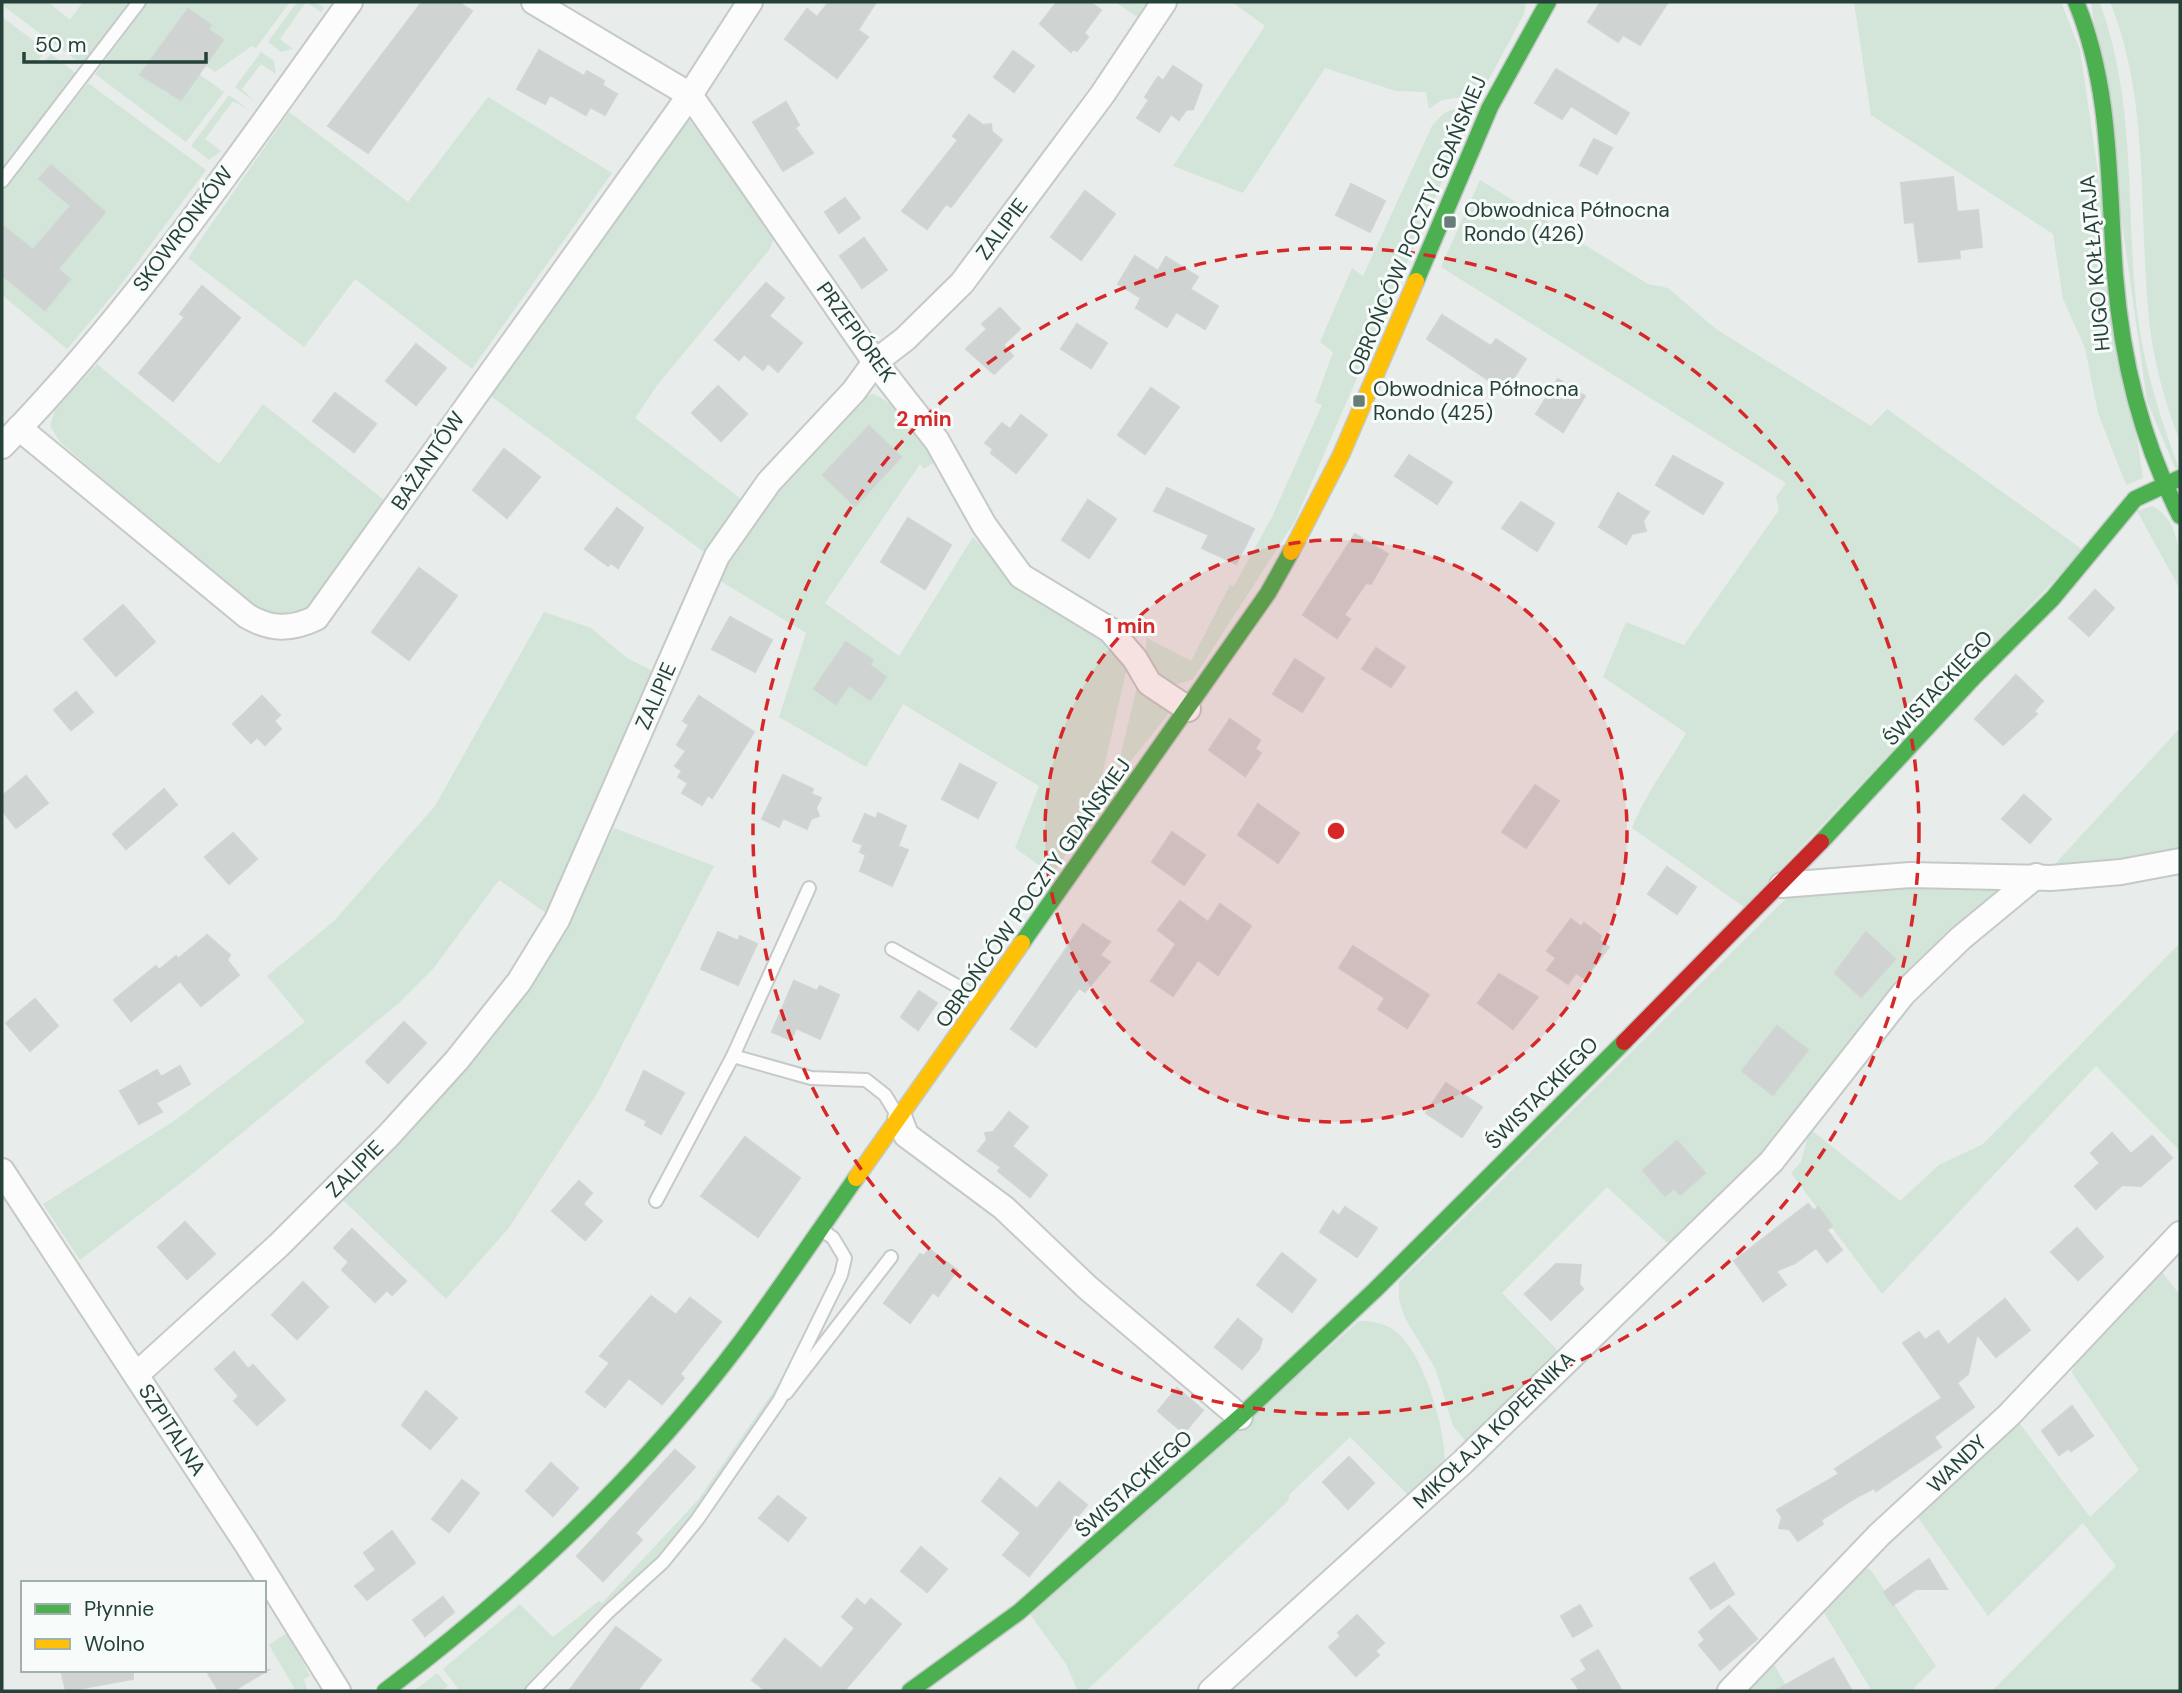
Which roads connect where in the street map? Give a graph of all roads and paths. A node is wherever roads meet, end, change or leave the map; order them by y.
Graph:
1 (139, 2) edge
2 (350, 2) edge
3 (534, 2) edge
4 (750, 2) edge
5 (1164, 2) edge
6 (1548, 2) edge
7 (2076, 2) edge
8 (690, 95) junction
9 (2, 181) edge
10 (875, 362) junction
11 (19, 428) junction
12 (2, 446) edge
13 (2180, 478) edge
14 (2165, 486) junction
15 (2180, 516) edge
16 (1188, 709) junction
17 (2180, 861) edge
18 (2036, 876) junction
19 (1782, 885) junction
20 (809, 888) dead end
21 (892, 949) dead end
22 (983, 1001) junction
23 (733, 1056) junction
24 (900, 1119) junction
25 (2, 1171) edge
26 (656, 1201) dead end
27 (822, 1230) junction
28 (2180, 1234) edge
29 (891, 1257) dead end
30 (136, 1375) junction
31 (779, 1401) junction
32 (1240, 1417) junction
33 (338, 1691) edge
34 (385, 1691) edge
35 (532, 1691) edge
36 (910, 1691) edge
37 (1211, 1691) edge
38 (1730, 1691) edge

1 - 9 lane
2 - 11 street, SKOWRONKÓW
3 - 8 street, PRZEPIÓREK
4 - 8 street, BAŻANTÓW
5 - 10 street, ZALIPIE
6 - 16 street, OBROŃCÓW POCZTY GDAŃSKIEJ
7 - 14 street, HUGO KOŁŁĄTAJA
8 - 10 street, PRZEPIÓREK
8 - 11 street, BAŻANTÓW
10 - 16 street, PRZEPIÓREK
10 - 30 street, ZALIPIE
11 - 12 street, SKOWRONKÓW
13 - 14 street, ŚWISTACKIEGO
14 - 15 street, HUGO KOŁŁĄTAJA
14 - 19 street, ŚWISTACKIEGO
16 - 22 street, OBROŃCÓW POCZTY GDAŃSKIEJ
17 - 18 street
18 - 19 street
18 - 37 street, MIKOŁAJA KOPERNIKA
19 - 32 street, ŚWISTACKIEGO
20 - 23 lane
21 - 22 lane
22 - 24 street, OBROŃCÓW POCZTY GDAŃSKIEJ
23 - 24 lane
23 - 26 lane
24 - 27 street, OBROŃCÓW POCZTY GDAŃSKIEJ
24 - 32 street
25 - 30 street, SZPITALNA
27 - 31 lane
27 - 34 street, OBROŃCÓW POCZTY GDAŃSKIEJ
28 - 38 street, WANDY
29 - 31 lane
30 - 33 street, SZPITALNA
31 - 35 lane
32 - 36 street, ŚWISTACKIEGO

